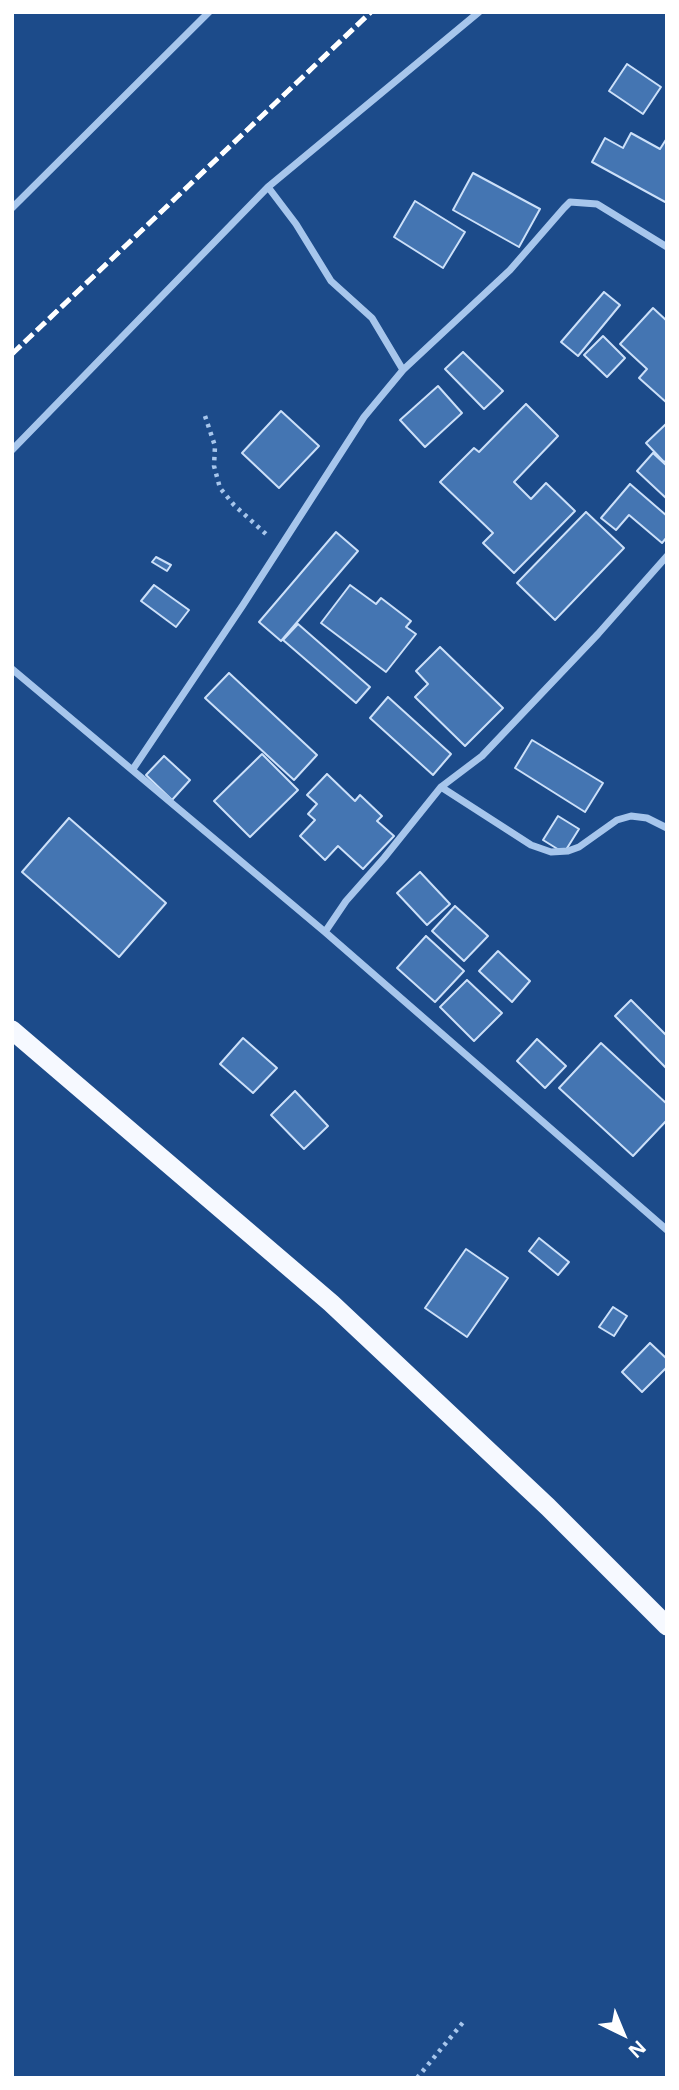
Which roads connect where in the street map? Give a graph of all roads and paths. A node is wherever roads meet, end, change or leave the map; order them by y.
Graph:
1 (209, 12) edge
2 (371, 12) edge
3 (479, 12) edge
4 (268, 187) junction
5 (12, 208) edge
6 (667, 247) edge
7 (12, 354) edge
8 (403, 370) junction
9 (205, 416) dead end
10 (12, 450) edge
11 (280, 548) junction
12 (667, 556) edge
13 (12, 669) edge
14 (132, 769) junction
15 (441, 787) junction
16 (667, 828) edge
17 (325, 932) junction
18 (12, 1030) edge
19 (667, 1230) edge
20 (667, 1626) edge
21 (465, 2020) dead end
22 (417, 2078) edge

1 - 5 street
2 - 7 path
3 - 4 street
4 - 8 street
4 - 10 street
6 - 8 street
8 - 11 street
9 - 11 path
11 - 14 street
12 - 15 street
13 - 14 street
14 - 17 street
15 - 16 street
15 - 17 street
17 - 19 street
18 - 20 highway
21 - 22 path

